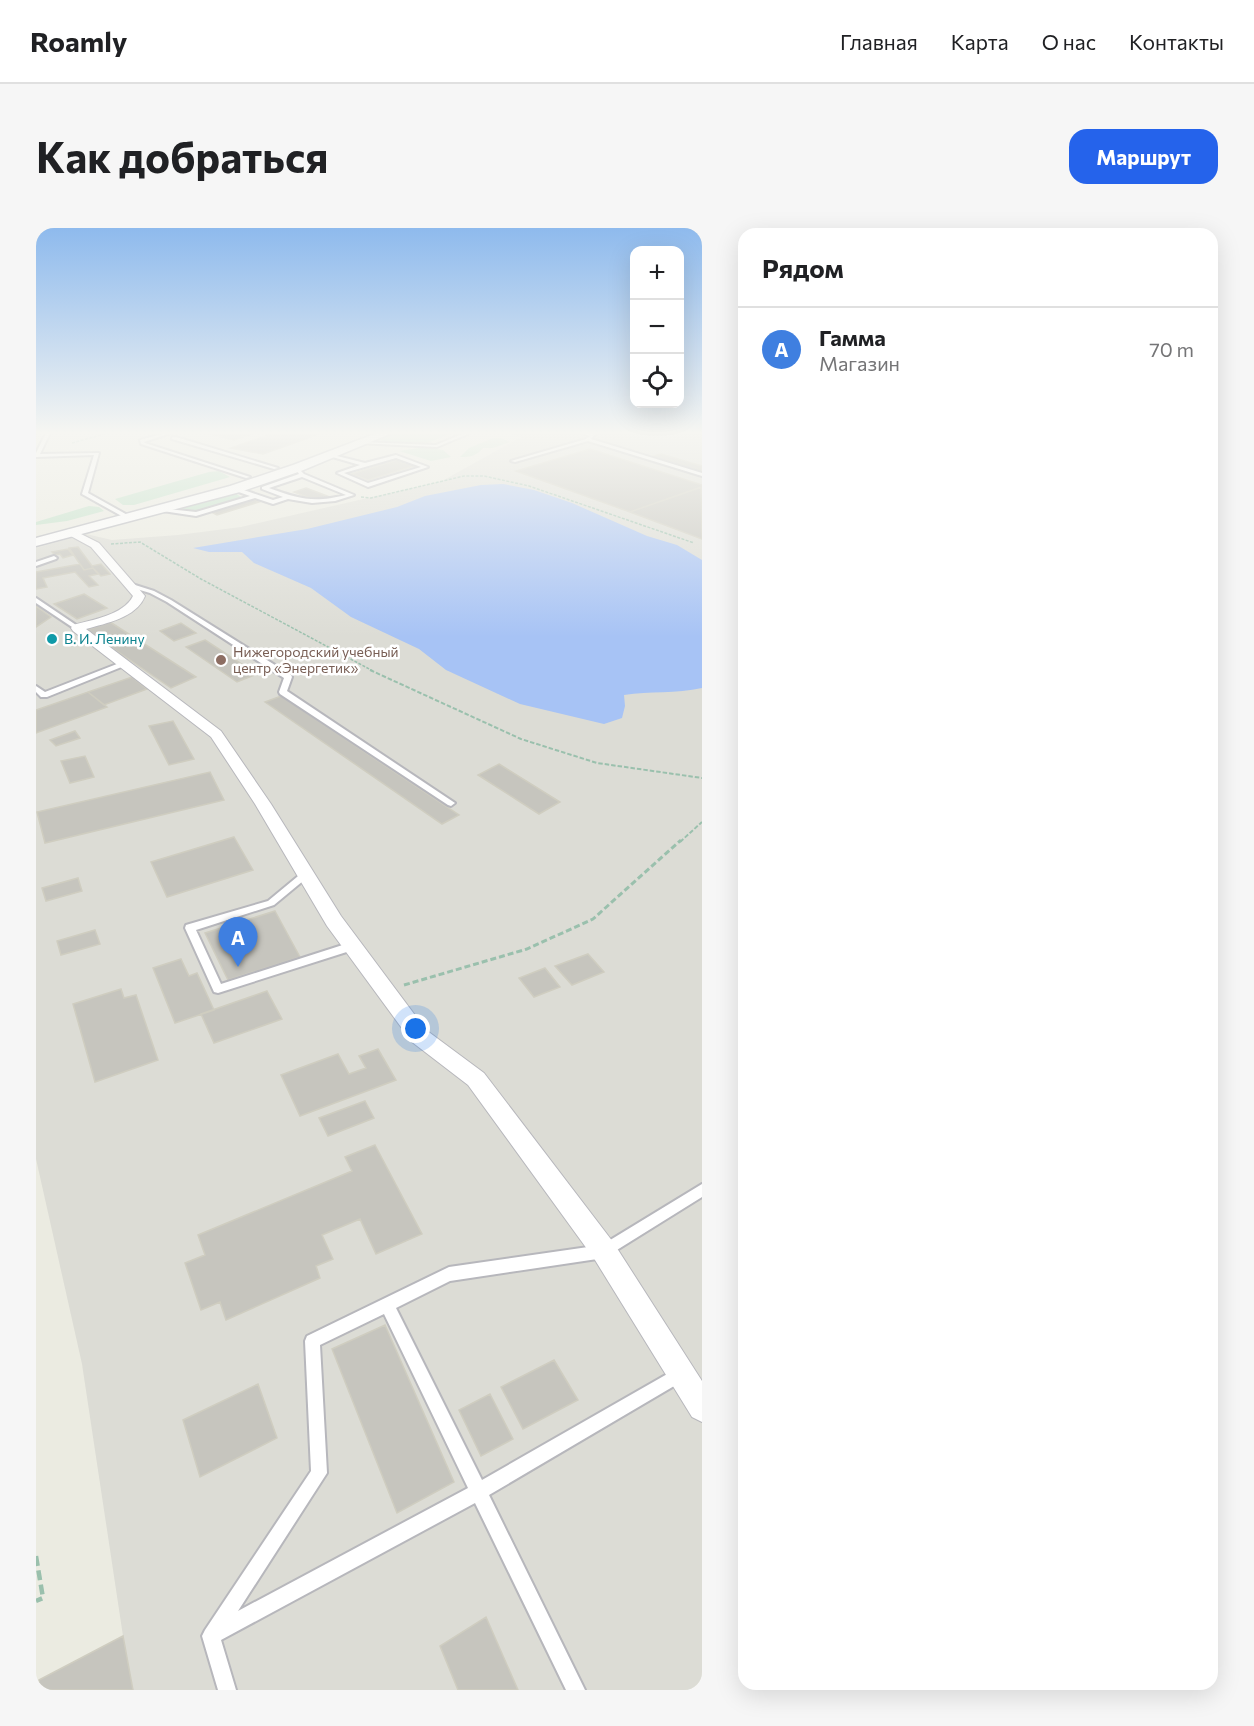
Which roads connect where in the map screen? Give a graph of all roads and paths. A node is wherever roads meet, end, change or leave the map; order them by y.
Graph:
1 (98, 501) edge
2 (169, 501) edge
3 (191, 501) edge
4 (238, 501) edge
5 (299, 501) edge
6 (325, 501) edge
7 (573, 501) edge
8 (159, 510) junction
9 (124, 515) junction
10 (71, 532) junction
11 (36, 534) edge
12 (36, 542) edge
13 (694, 543) dead end
14 (95, 544) junction
15 (54, 558) dead end
16 (36, 564) edge
17 (132, 586) junction
18 (36, 600) edge
19 (77, 628) junction
20 (125, 664) junction
21 (36, 688) edge
22 (702, 778) edge
23 (451, 803) dead end
24 (702, 822) edge
25 (306, 874) junction
26 (352, 946) junction
27 (385, 990) junction
28 (702, 1190) edge
29 (604, 1251) junction
30 (387, 1305) junction
31 (681, 1374) junction
32 (702, 1407) edge
33 (478, 1492) junction
34 (36, 1556) edge
35 (36, 1600) edge
36 (211, 1636) junction
37 (227, 1690) edge
38 (576, 1690) edge

1 - 9 lane
2 - 9 main road
3 - 8 main road
4 - 8 lane
5 - 6 lane
7 - 13 path
8 - 9 main road
9 - 10 main road
9 - 11 main road
10 - 12 main road
10 - 14 street
14 - 17 street
14 - 22 path
15 - 16 lane
17 - 19 street
17 - 23 lane
18 - 19 lane
19 - 20 street
20 - 21 lane
20 - 25 street
24 - 27 path
25 - 26 street
25 - 26 lane
26 - 27 street
27 - 29 street
28 - 29 lane
29 - 30 lane
29 - 31 street
30 - 33 lane
30 - 36 lane
31 - 32 street
31 - 33 lane
33 - 36 lane
33 - 38 lane
34 - 35 path
36 - 37 lane

